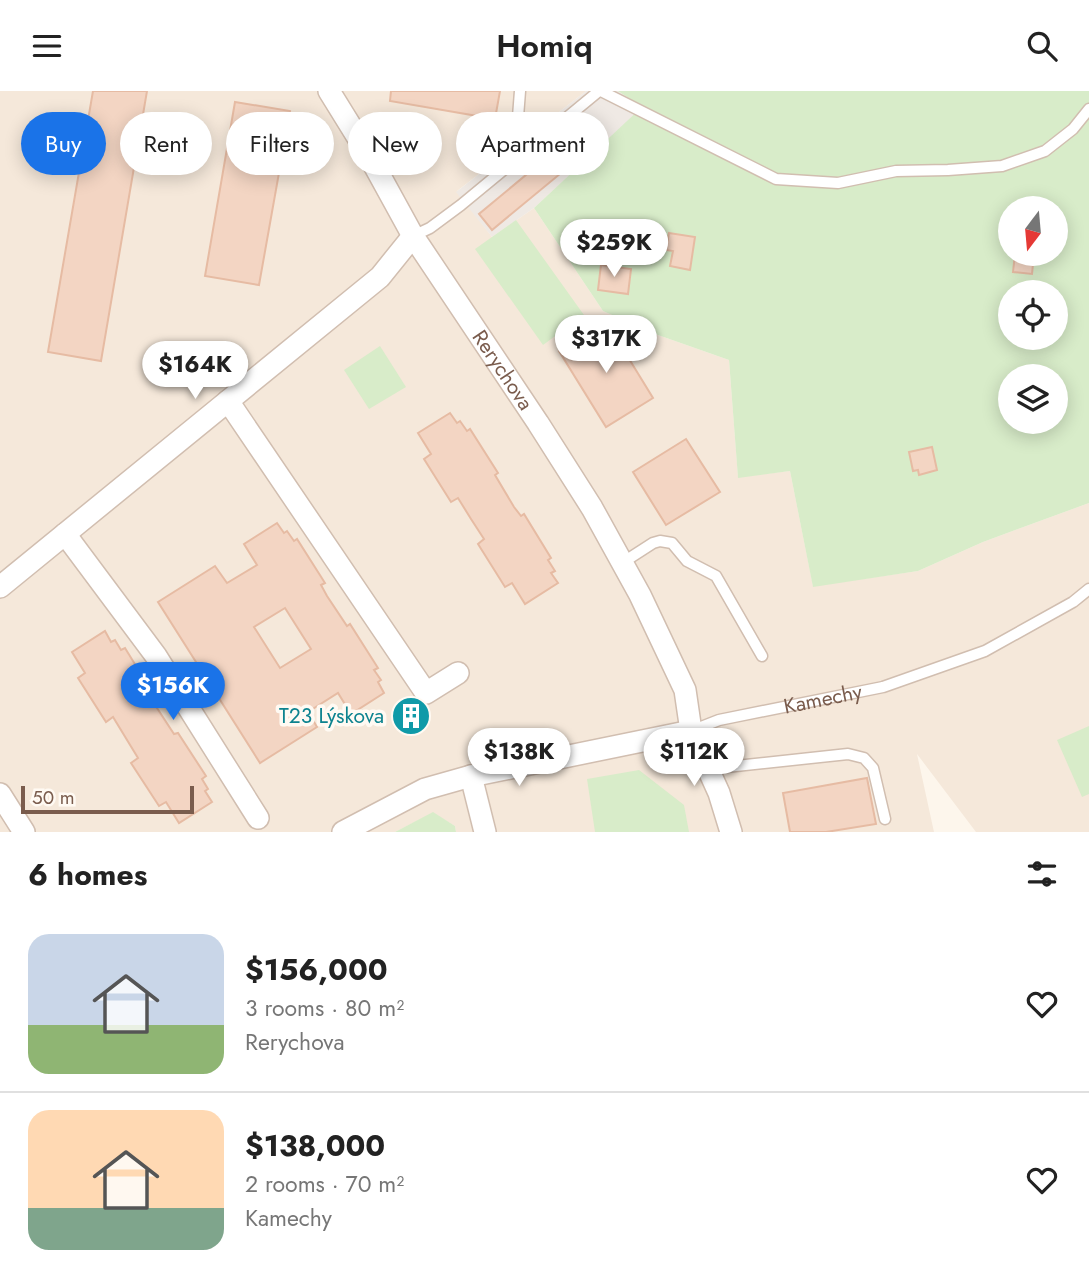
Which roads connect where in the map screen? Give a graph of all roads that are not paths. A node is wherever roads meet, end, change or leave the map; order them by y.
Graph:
1 (329, 91) edge
2 (520, 91) edge
3 (600, 91) edge
4 (1089, 109) edge
5 (518, 112) edge
6 (574, 112) edge
7 (497, 175) edge
8 (413, 236) junction
9 (228, 401) junction
10 (65, 534) junction
11 (622, 563) junction
12 (0, 587) edge
13 (1089, 589) edge
14 (762, 656) dead end
15 (458, 673) dead end
16 (691, 731) junction
17 (708, 769) junction
18 (471, 776) junction
19 (0, 794) edge
20 (258, 818) dead end
21 (885, 819) dead end
22 (24, 832) edge
23 (343, 832) edge
24 (485, 832) edge
25 (731, 832) edge

1 - 8 street, Rerychova
2 - 5 lane
3 - 4 lane
3 - 6 lane
7 - 8 lane
8 - 9 street
8 - 11 street, Rerychova
9 - 10 street
9 - 15 street
10 - 12 street
10 - 20 street
11 - 14 lane
11 - 16 street, Rerychova
13 - 16 lane, Kamechy
16 - 17 street, Rerychova
16 - 18 street, Kamechy
17 - 21 lane
17 - 25 street, Rerychova
18 - 23 street, Kamechy
18 - 24 street
19 - 22 street

